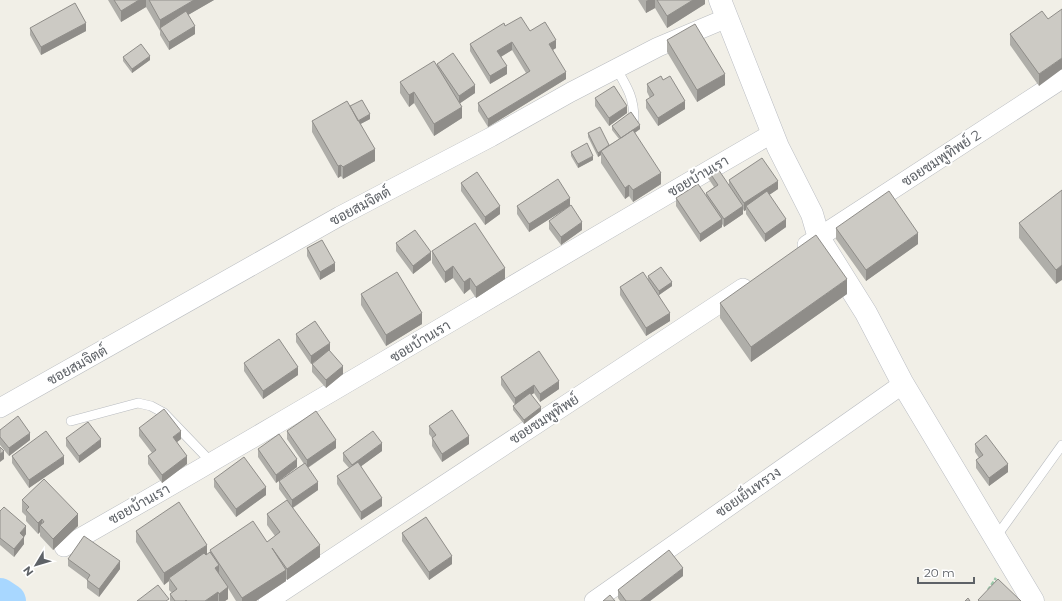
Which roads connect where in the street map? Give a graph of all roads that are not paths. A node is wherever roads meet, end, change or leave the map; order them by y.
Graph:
1 (724, 9) edge
2 (616, 68) junction
3 (1062, 79) edge
4 (634, 120) edge
5 (773, 133) junction
6 (819, 238) junction
7 (793, 255) edge
8 (759, 277) edge
9 (903, 384) junction
10 (0, 408) edge
11 (71, 421) dead end
12 (1062, 445) edge
13 (212, 463) junction
14 (996, 537) junction
15 (64, 547) dead end
16 (268, 601) edge
17 (594, 601) edge
18 (1033, 601) edge

1 - 2 street, ซอยสมจิตต์
1 - 5 street
2 - 4 lane
2 - 10 street, ซอยสมจิตต์
3 - 6 street, ซอยชมพูทิพย์ 2
5 - 6 street
5 - 13 street, ซอยบ้านเรา
6 - 7 street
6 - 9 street
8 - 16 street, ซอยชมพูทิพย์
9 - 14 street
9 - 17 street, ซอยเย็นทรวง
11 - 13 lane
12 - 14 lane
13 - 15 street, ซอยบ้านเรา
14 - 18 street

